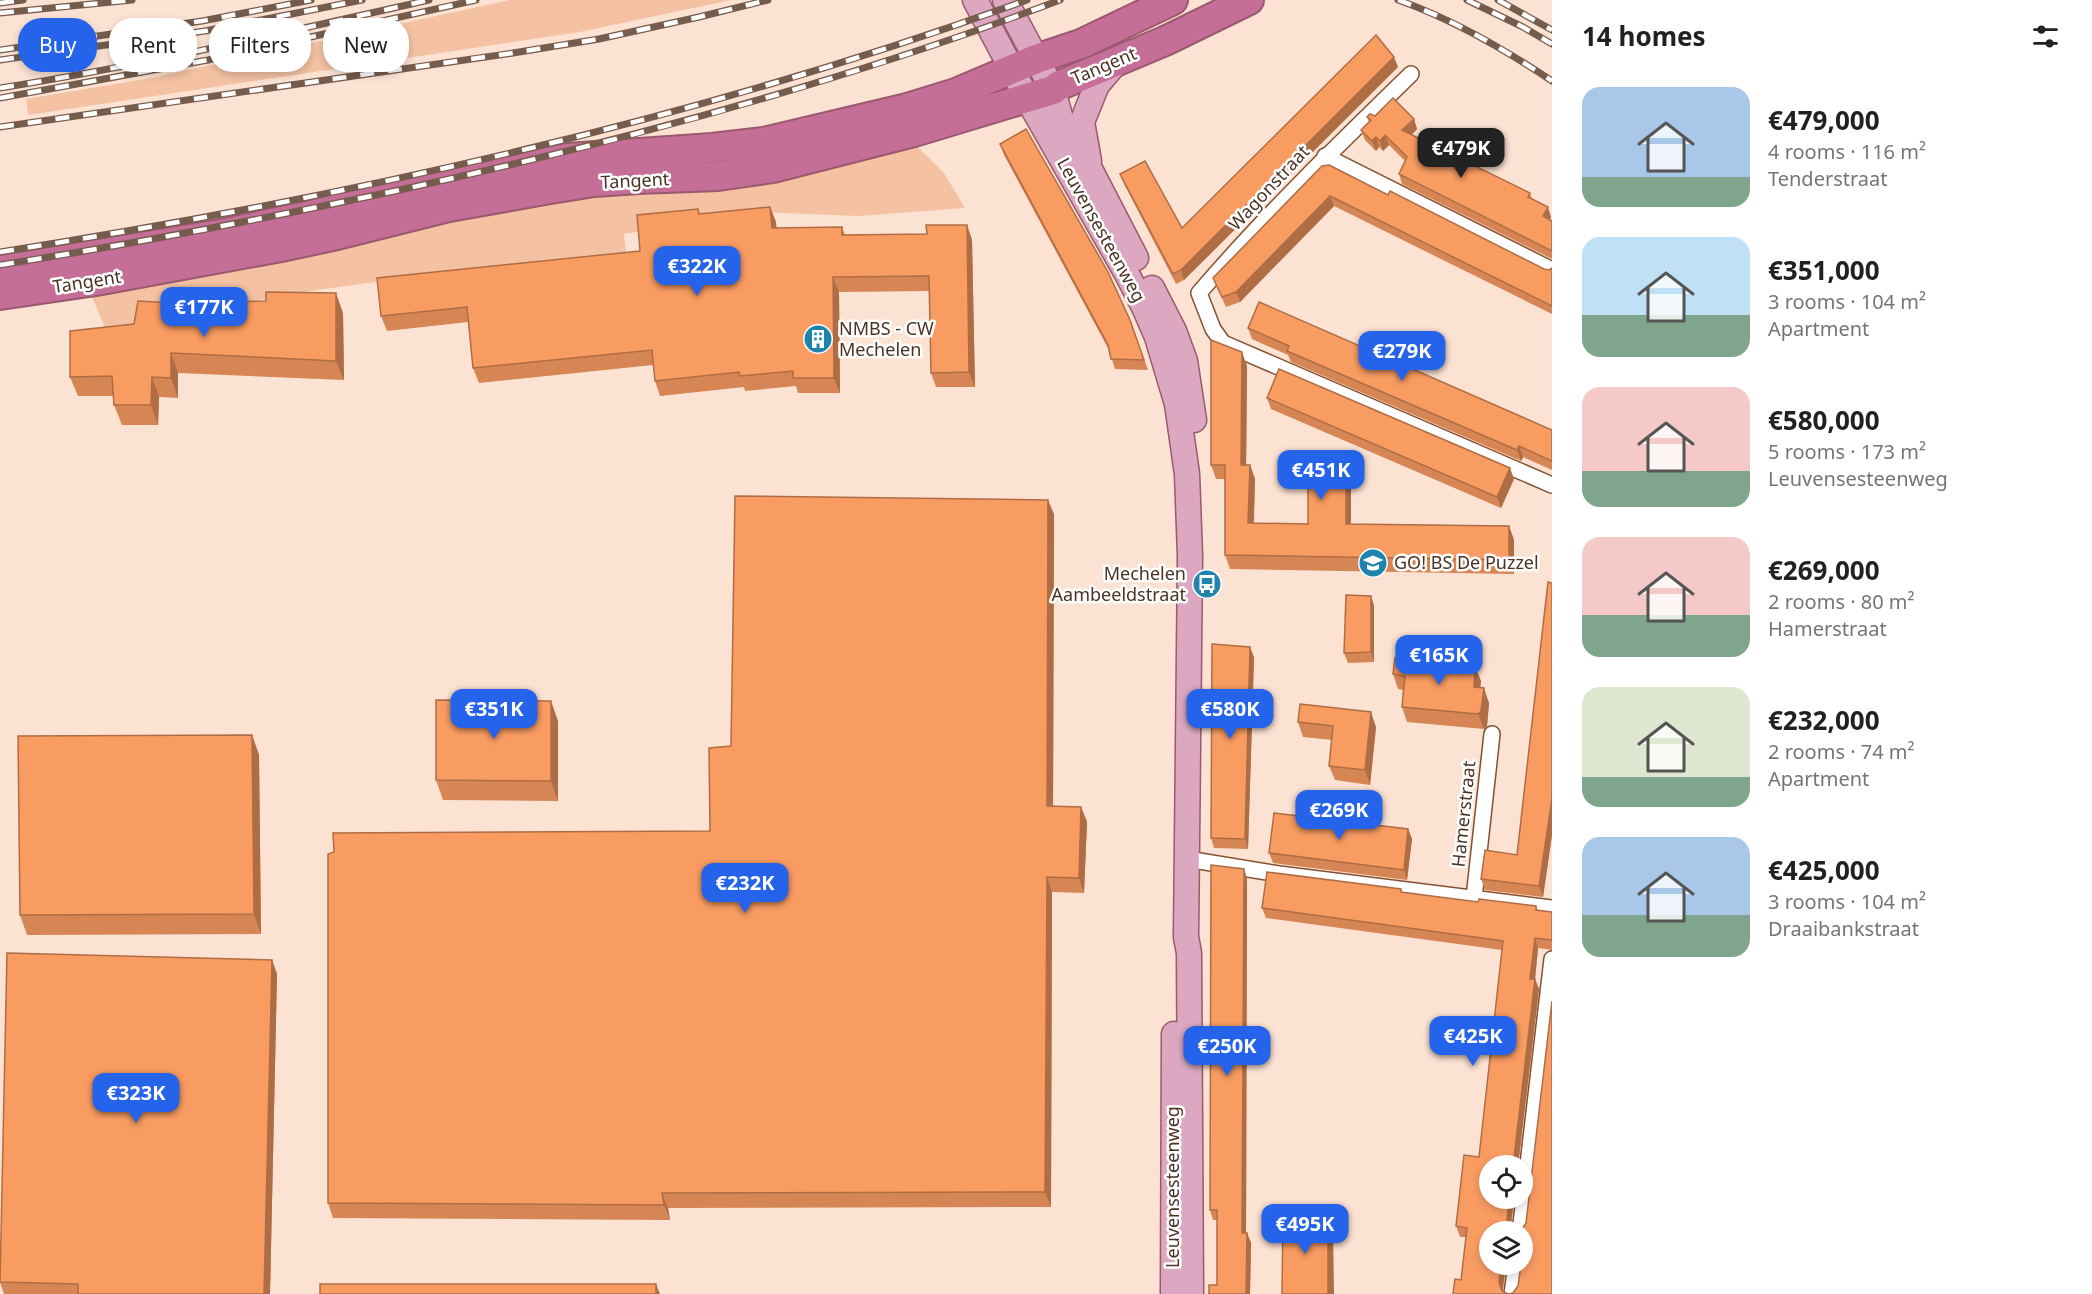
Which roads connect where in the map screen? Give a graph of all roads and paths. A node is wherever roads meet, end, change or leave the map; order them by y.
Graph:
1 (975, 0) edge
2 (1005, 0) edge
3 (1173, 0) edge
4 (1249, 0) edge
5 (1119, 58) junction
6 (1024, 64) junction
7 (1411, 74) dead end
8 (1040, 94) junction
9 (1325, 156) junction
10 (1090, 169) junction
11 (0, 270) edge
12 (1552, 270) edge
13 (0, 295) edge
14 (1187, 474) junction
15 (1552, 485) edge
16 (1492, 734) dead end
17 (1186, 859) junction
18 (1474, 898) junction
19 (1552, 908) edge
20 (1186, 937) junction
21 (1552, 959) edge
22 (1521, 1221) edge
23 (1515, 1275) edge
24 (1173, 1294) edge
25 (1191, 1294) edge
26 (1512, 1294) edge

1 - 6 main road, Leuvensesteenweg
2 - 6 main road, Leuvensesteenweg
3 - 6 highway, Tangent
4 - 5 highway, Tangent
5 - 8 highway, Tangent
5 - 10 main road
6 - 8 main road, Leuvensesteenweg
6 - 11 highway, Tangent
7 - 9 street, Wagonstraat
8 - 10 main road, Leuvensesteenweg
8 - 13 highway, Tangent
8 - 14 main road, Leuvensesteenweg
9 - 12 street
9 - 15 street, Wagonstraat
10 - 14 main road, Leuvensesteenweg
14 - 17 main road, Leuvensesteenweg
16 - 18 street, Hamerstraat
17 - 18 street
17 - 20 main road, Leuvensesteenweg
18 - 19 street
20 - 24 main road, Leuvensesteenweg
20 - 25 main road, Leuvensesteenweg
21 - 22 street
23 - 26 street

